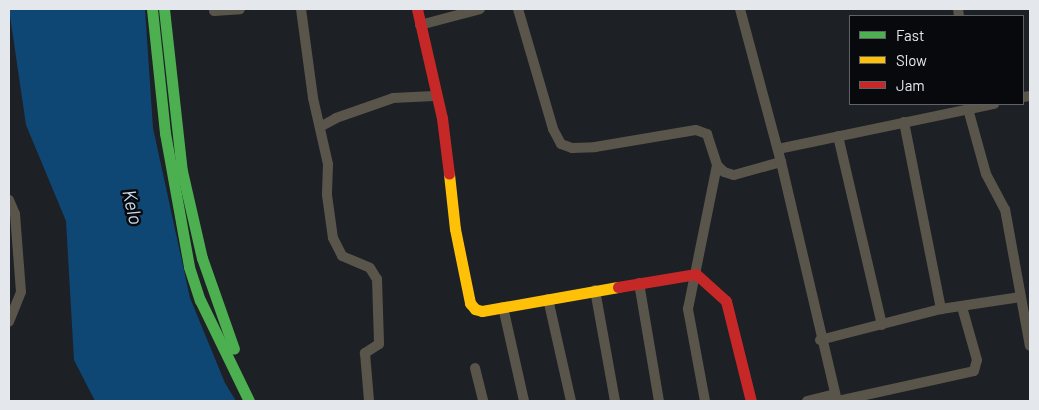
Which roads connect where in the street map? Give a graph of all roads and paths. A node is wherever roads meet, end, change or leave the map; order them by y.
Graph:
1 (152, 9) edge
2 (164, 9) edge
3 (240, 9) edge
4 (301, 9) edge
5 (418, 9) edge
6 (480, 9) edge
7 (518, 9) edge
8 (740, 9) edge
9 (214, 11) dead end
10 (420, 25) junction
11 (434, 96) junction
12 (979, 105) edge
13 (968, 109) junction
14 (904, 122) junction
15 (320, 127) junction
16 (838, 136) junction
17 (778, 148) junction
18 (781, 162) junction
19 (717, 165) junction
20 (9, 200) edge
21 (696, 274) junction
22 (639, 283) junction
23 (595, 290) junction
24 (1020, 297) junction
25 (548, 299) junction
26 (503, 307) junction
27 (962, 307) junction
28 (941, 310) junction
29 (9, 322) edge
30 (882, 325) junction
31 (820, 340) junction
32 (1030, 346) edge
33 (475, 368) dead end
34 (837, 399) edge
35 (250, 401) edge
36 (259, 401) edge
37 (369, 401) edge
38 (483, 401) edge
39 (524, 401) edge
40 (571, 401) edge
41 (615, 401) edge
42 (659, 401) edge
43 (705, 401) edge
44 (751, 401) edge
45 (807, 401) edge

1 - 35 street
2 - 36 street
3 - 9 street
4 - 15 street
5 - 10 street
6 - 10 street
7 - 19 street
8 - 17 street
10 - 11 street
11 - 15 street
11 - 26 street
12 - 13 street
13 - 14 street
13 - 24 street
14 - 16 street
14 - 28 street
15 - 37 street
16 - 17 street
16 - 30 street
17 - 18 street
18 - 19 street
18 - 31 street
19 - 21 street
20 - 29 street
21 - 22 street
21 - 43 street
21 - 44 street
22 - 23 street
22 - 42 street
23 - 25 street
23 - 41 street
24 - 27 street
24 - 32 street
25 - 26 street
25 - 40 street
26 - 39 street
27 - 28 street
27 - 34 street
28 - 30 street
30 - 31 street
31 - 34 street
33 - 38 street
34 - 45 street

